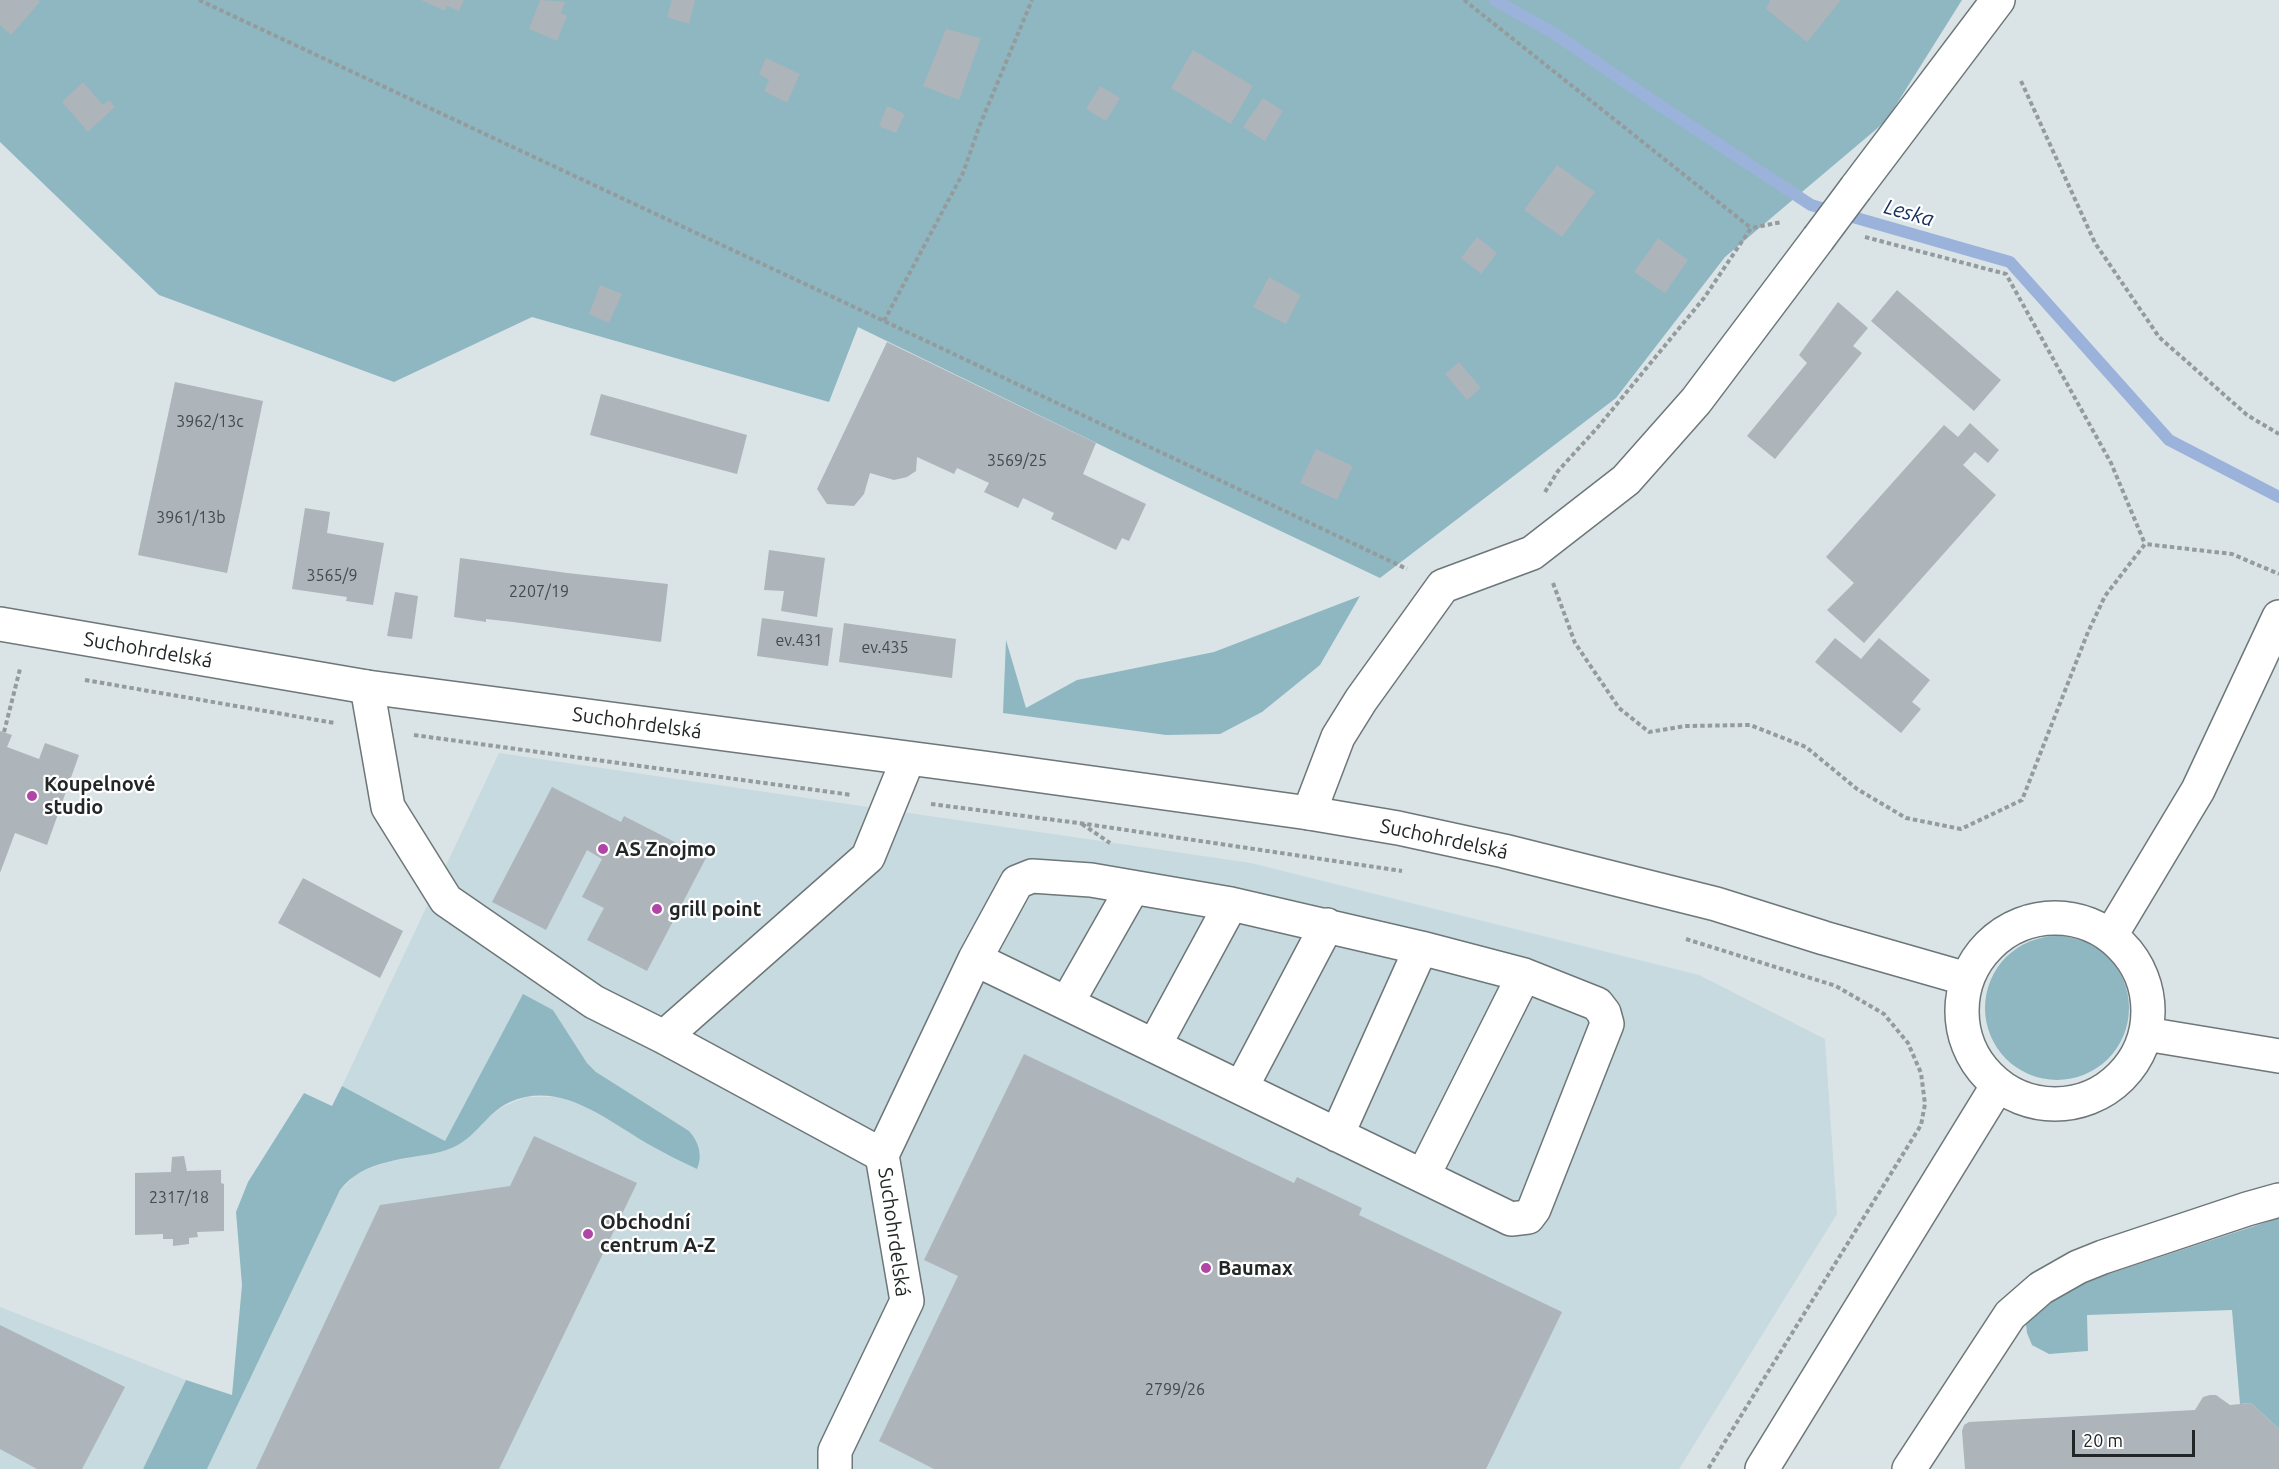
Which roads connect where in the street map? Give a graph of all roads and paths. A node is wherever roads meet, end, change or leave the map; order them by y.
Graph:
1 (199, 0) edge
2 (1032, 0) edge
3 (1464, 0) edge
4 (1998, 0) edge
5 (2021, 81) dead end
6 (1789, 221) dead end
7 (1750, 228) junction
8 (1856, 234) dead end
9 (884, 321) junction
10 (2279, 434) edge
11 (1541, 499) dead end
12 (2145, 544) junction
13 (1532, 553) junction
14 (2279, 574) edge
15 (1443, 586) junction
16 (2279, 617) edge
17 (0, 624) edge
18 (20, 669) dead end
19 (366, 687) junction
20 (4, 732) dead end
21 (908, 759) junction
22 (1309, 813) junction
23 (1133, 887) junction
24 (1231, 904) junction
25 (1327, 925) junction
26 (2111, 935) junction
27 (1421, 948) junction
28 (975, 958) junction
29 (1524, 975) junction
30 (1967, 979) junction
31 (1067, 1003) junction
32 (2146, 1034) junction
33 (664, 1037) junction
34 (1154, 1046) junction
35 (2279, 1056) edge
36 (1998, 1085) junction
37 (1241, 1088) junction
38 (1336, 1134) junction
39 (882, 1155) junction
40 (1423, 1176) junction
41 (2279, 1200) edge
42 (835, 1469) edge
43 (1762, 1469) edge
44 (1909, 1469) edge

1 - 9 path
2 - 9 path
3 - 7 path
4 - 13 main road, bridge
5 - 10 path
6 - 7 path
7 - 11 path
8 - 12 path
9 - 15 path
12 - 13 path
12 - 14 path
13 - 15 main road
15 - 22 main road
16 - 26 main road
17 - 19 main road, Suchohrdelská
18 - 20 path
19 - 21 main road, Suchohrdelská
19 - 33 main road, Suchohrdelská
21 - 22 main road, Suchohrdelská
21 - 33 main road
22 - 30 main road, Suchohrdelská
23 - 24 main road
23 - 28 main road
23 - 31 main road
24 - 25 main road
24 - 34 main road
25 - 27 main road
25 - 37 main road
26 - 30 main road
26 - 32 main road
27 - 29 main road
27 - 38 main road
28 - 31 main road
28 - 39 main road
29 - 40 main road
29 - 40 main road
30 - 36 main road
31 - 34 main road
32 - 35 main road
32 - 36 main road
33 - 39 main road, Suchohrdelská
34 - 37 main road
36 - 43 main road
37 - 38 main road
38 - 40 main road
39 - 42 main road, Suchohrdelská
41 - 44 main road

